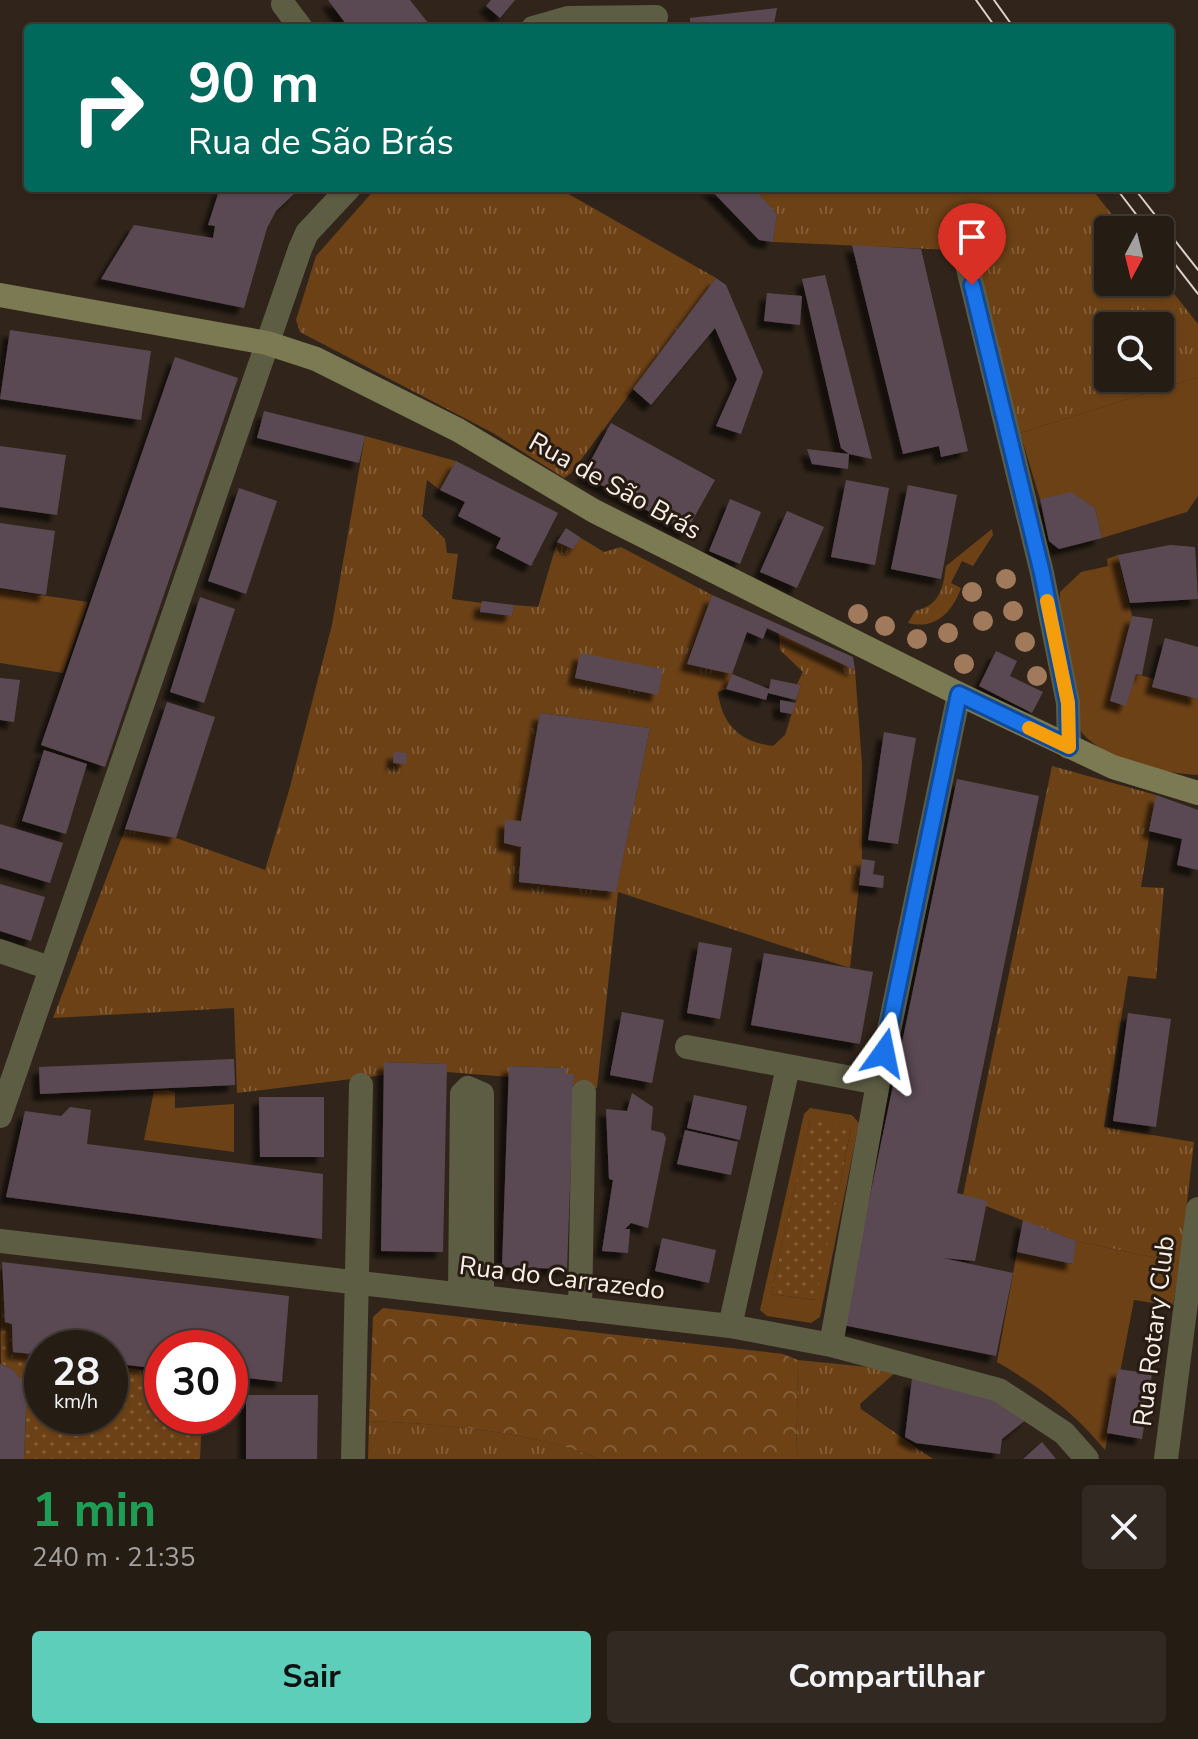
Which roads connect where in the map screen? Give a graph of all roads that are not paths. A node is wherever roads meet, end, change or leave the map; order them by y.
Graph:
1 (283, 4) dead end
2 (656, 17) dead end
3 (298, 24) edge
4 (547, 24) edge
5 (345, 192) edge
6 (965, 256) dead end
7 (0, 295) edge
8 (267, 343) junction
9 (959, 694) junction
10 (1069, 747) junction
11 (1193, 790) edge
12 (0, 951) edge
13 (50, 968) junction
14 (687, 1047) dead end
15 (788, 1067) junction
16 (878, 1083) junction
17 (361, 1085) dead end
18 (584, 1092) dead end
19 (0, 1116) edge
20 (1198, 1209) edge
21 (0, 1241) edge
22 (356, 1282) junction
23 (471, 1295) junction
24 (580, 1309) junction
25 (730, 1326) junction
26 (831, 1345) junction
27 (353, 1459) edge
28 (1087, 1459) edge
29 (1166, 1459) edge

1 - 3 street
2 - 4 street
5 - 8 street
6 - 10 street
7 - 8 street, Rua de São Brás
8 - 9 street, Rua de São Brás
8 - 13 street
9 - 10 street, Rua de São Brás
9 - 16 street
10 - 11 street, Rua de São Brás
12 - 13 street
13 - 19 street
14 - 15 street
15 - 16 street
15 - 25 street
16 - 26 street
17 - 22 street
18 - 24 street
20 - 29 street, Rua Rotary Club
21 - 22 street, Rua do Carrazedo
22 - 23 street, Rua do Carrazedo
22 - 27 street
23 - 23 street
23 - 24 street, Rua do Carrazedo
24 - 25 street, Rua do Carrazedo
25 - 26 street, Rua do Carrazedo
26 - 28 street, Rua do Carrazedo

